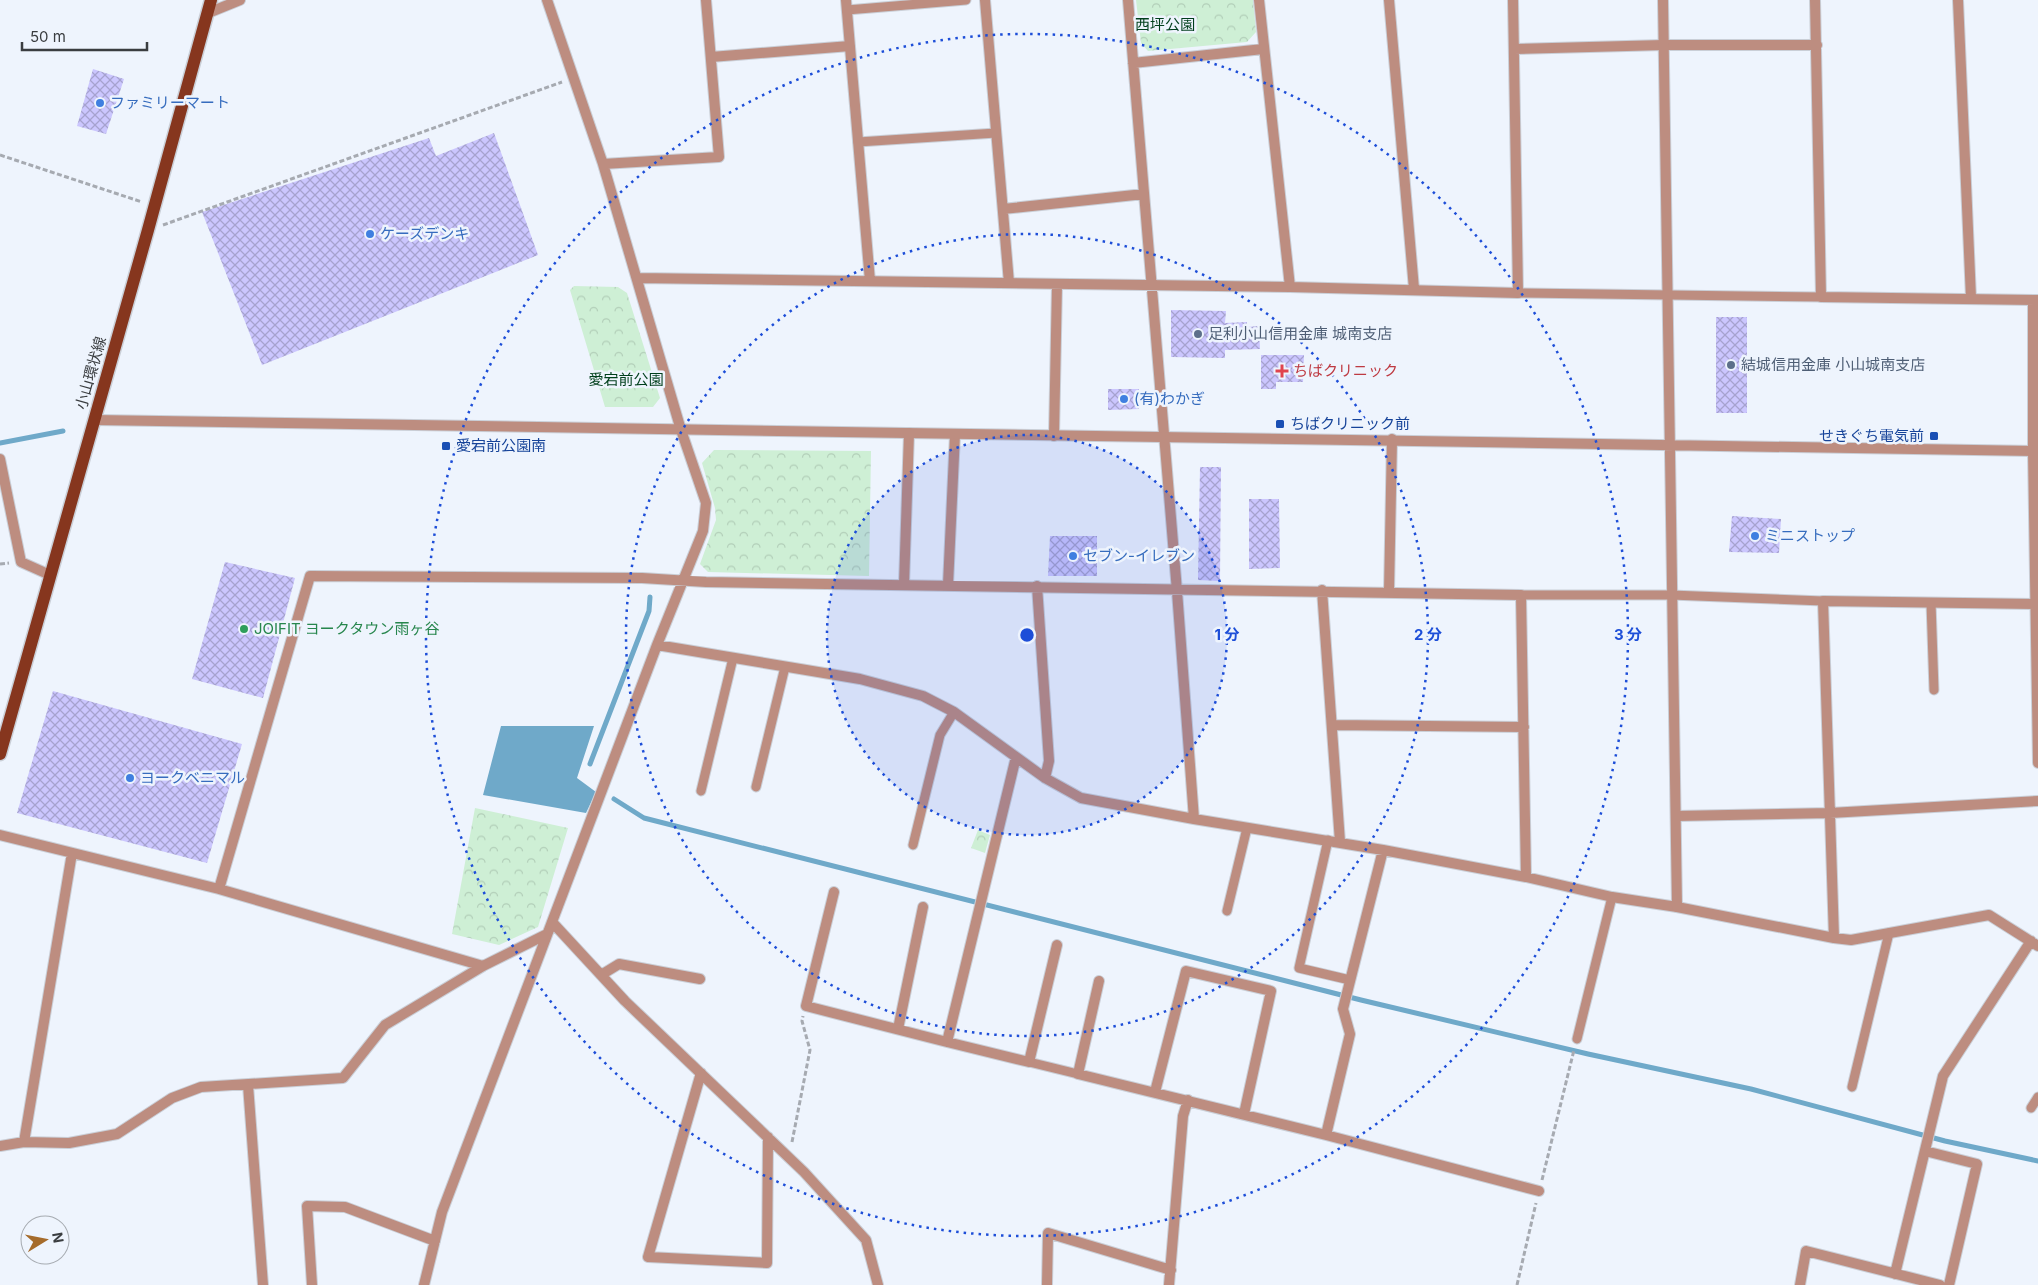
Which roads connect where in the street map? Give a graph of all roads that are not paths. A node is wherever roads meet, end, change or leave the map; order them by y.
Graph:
1 (211, 0) edge
2 (240, 0) edge
3 (547, 0) edge
4 (706, 0) edge
5 (966, 0) edge
6 (985, 0) edge
7 (1128, 0) edge
8 (1259, 0) edge
9 (1389, 0) edge
10 (1513, 0) edge
11 (1663, 0) edge
12 (1815, 0) edge
13 (1958, 0) edge
14 (846, 5) edge
15 (208, 13) junction
16 (1664, 45) junction
17 (1816, 45) junction
18 (850, 46) junction
19 (1514, 49) junction
20 (1263, 50) junction
21 (711, 58) junction
22 (1133, 63) junction
23 (996, 133) junction
24 (858, 142) junction
25 (603, 164) junction
26 (1144, 194) junction
27 (1003, 209) junction
28 (637, 278) junction
29 (870, 281) junction
30 (1010, 283) junction
31 (1057, 284) junction
32 (1152, 286) junction
33 (1290, 287) junction
34 (1414, 289) junction
35 (1518, 293) junction
36 (1667, 294) junction
37 (1821, 297) junction
38 (1970, 298) junction
39 (2036, 300) edge
40 (95, 420) junction
41 (681, 430) junction
42 (909, 433) junction
43 (955, 434) junction
44 (1054, 436) junction
45 (1164, 437) junction
46 (1392, 439) junction
47 (1670, 445) junction
48 (2035, 451) edge
49 (0, 459) edge
50 (50, 575) junction
51 (684, 581) junction
52 (904, 585) junction
53 (948, 585) junction
54 (1037, 586) junction
55 (1322, 590) junction
56 (1177, 591) junction
57 (1390, 592) junction
58 (1521, 594) junction
59 (1671, 595) junction
60 (1823, 601) junction
61 (1931, 603) junction
62 (2037, 604) edge
63 (657, 645) junction
64 (733, 658) junction
65 (785, 667) junction
66 (1934, 690) dead end
67 (954, 712) junction
68 (1332, 725) junction
69 (1524, 727) junction
70 (0, 754) edge
71 (1016, 758) junction
72 (2038, 763) edge
73 (1045, 778) junction
74 (756, 787) dead end
75 (701, 791) dead end
76 (2038, 801) edge
77 (1830, 813) junction
78 (1676, 816) junction
79 (1194, 819) junction
80 (1247, 828) junction
81 (0, 835) edge
82 (1328, 840) junction
83 (1340, 842) junction
84 (914, 844) dead end
85 (1383, 850) junction
86 (72, 853) junction
87 (1526, 877) junction
88 (219, 889) junction
89 (834, 892) dead end
90 (1612, 897) junction
91 (923, 907) dead end
92 (1677, 907) junction
93 (1227, 911) dead end
94 (552, 922) junction
95 (1889, 933) junction
96 (547, 934) junction
97 (1834, 938) junction
98 (2034, 944) edge
99 (1057, 945) dead end
100 (483, 966) junction
101 (601, 976) junction
102 (700, 980) dead end
103 (1350, 980) junction
104 (1099, 981) dead end
105 (898, 1030) junction
106 (1576, 1039) dead end
107 (947, 1042) junction
108 (1029, 1062) junction
109 (700, 1073) junction
110 (1078, 1074) junction
111 (248, 1085) junction
112 (1852, 1087) dead end
113 (1155, 1092) junction
114 (2038, 1097) edge
115 (1188, 1100) junction
116 (2031, 1108) dead end
117 (1244, 1114) junction
118 (1326, 1135) junction
119 (768, 1137) junction
120 (24, 1142) junction
121 (0, 1146) edge
122 (1925, 1151) junction
123 (1539, 1191) road end
124 (435, 1241) junction
125 (1170, 1270) junction
126 (1895, 1274) junction
127 (263, 1285) edge
128 (312, 1285) edge
129 (424, 1285) edge
130 (878, 1285) edge
131 (1047, 1285) edge
132 (1169, 1285) edge
133 (1800, 1285) edge
134 (1940, 1285) edge
135 (1949, 1285) edge

1 - 15 main road, 小山環状線
2 - 15 street
3 - 25 street
4 - 21 street
5 - 14 lane
6 - 23 street
7 - 22 street
8 - 20 street
9 - 34 street
10 - 19 street
11 - 16 street
12 - 17 street
13 - 38 street
14 - 18 street
15 - 40 main road, 小山環状線
16 - 17 street
16 - 19 street
16 - 36 street
17 - 37 street
18 - 21 street
18 - 24 street
19 - 35 street
20 - 22 street
20 - 33 street
21 - 25 street
22 - 26 street
23 - 24 lane
23 - 27 street
24 - 29 street
25 - 28 street
26 - 27 street
26 - 32 street
27 - 30 street
28 - 29 street
28 - 41 street
29 - 30 street
30 - 31 street
31 - 32 street
31 - 44 street
32 - 33 street
32 - 45 street
33 - 34 street
34 - 35 street
35 - 36 lane
36 - 37 lane
36 - 47 street
37 - 38 street
38 - 39 street
39 - 48 street
40 - 41 street
40 - 50 main road, 小山環状線
41 - 42 street
41 - 51 street
42 - 43 street
42 - 52 street
43 - 44 street
43 - 53 street
44 - 45 street
45 - 46 street
45 - 56 street
46 - 47 street
46 - 57 street
47 - 48 street
47 - 59 street
48 - 62 street
49 - 50 street
50 - 70 main road, 小山環状線
51 - 52 street
51 - 63 street
51 - 88 street
52 - 53 street
53 - 54 street
54 - 56 street
54 - 73 street
55 - 56 street
55 - 57 street
55 - 68 street
56 - 79 street
57 - 58 street
58 - 59 lane
58 - 69 street
59 - 60 lane
59 - 78 street
60 - 61 street
60 - 77 street
61 - 62 street
61 - 66 lane
62 - 72 street
63 - 64 street
63 - 94 street
64 - 65 street
64 - 75 lane
65 - 67 street
65 - 74 lane
67 - 71 street
67 - 84 lane
68 - 69 street
68 - 83 street
69 - 87 street
71 - 73 street
71 - 107 street
73 - 79 street
76 - 77 street
77 - 78 street
77 - 97 street
78 - 92 street
79 - 80 street
80 - 82 street
80 - 93 lane
81 - 86 street
82 - 83 street
82 - 103 lane
83 - 85 street
85 - 87 street
85 - 103 street
86 - 88 street
86 - 120 street
87 - 90 street
88 - 100 street
89 - 105 street
90 - 92 street
90 - 106 lane
91 - 105 street
92 - 97 street
94 - 96 street
94 - 101 street
95 - 97 street
95 - 98 street
95 - 112 lane
96 - 100 street
96 - 124 street
98 - 122 street
99 - 108 street
100 - 111 street
101 - 102 street
101 - 109 street
103 - 118 street
104 - 110 street
105 - 107 street
107 - 108 street
108 - 110 lane
109 - 119 street
109 - 119 street
110 - 113 street
111 - 120 street
111 - 127 street
113 - 115 street
113 - 117 street
114 - 116 lane
115 - 117 street
115 - 125 street
117 - 118 street
118 - 123 street
119 - 130 street
120 - 121 street
122 - 126 street
122 - 135 street
124 - 128 street
124 - 129 street
125 - 131 street
125 - 132 street
126 - 133 street
126 - 134 street

